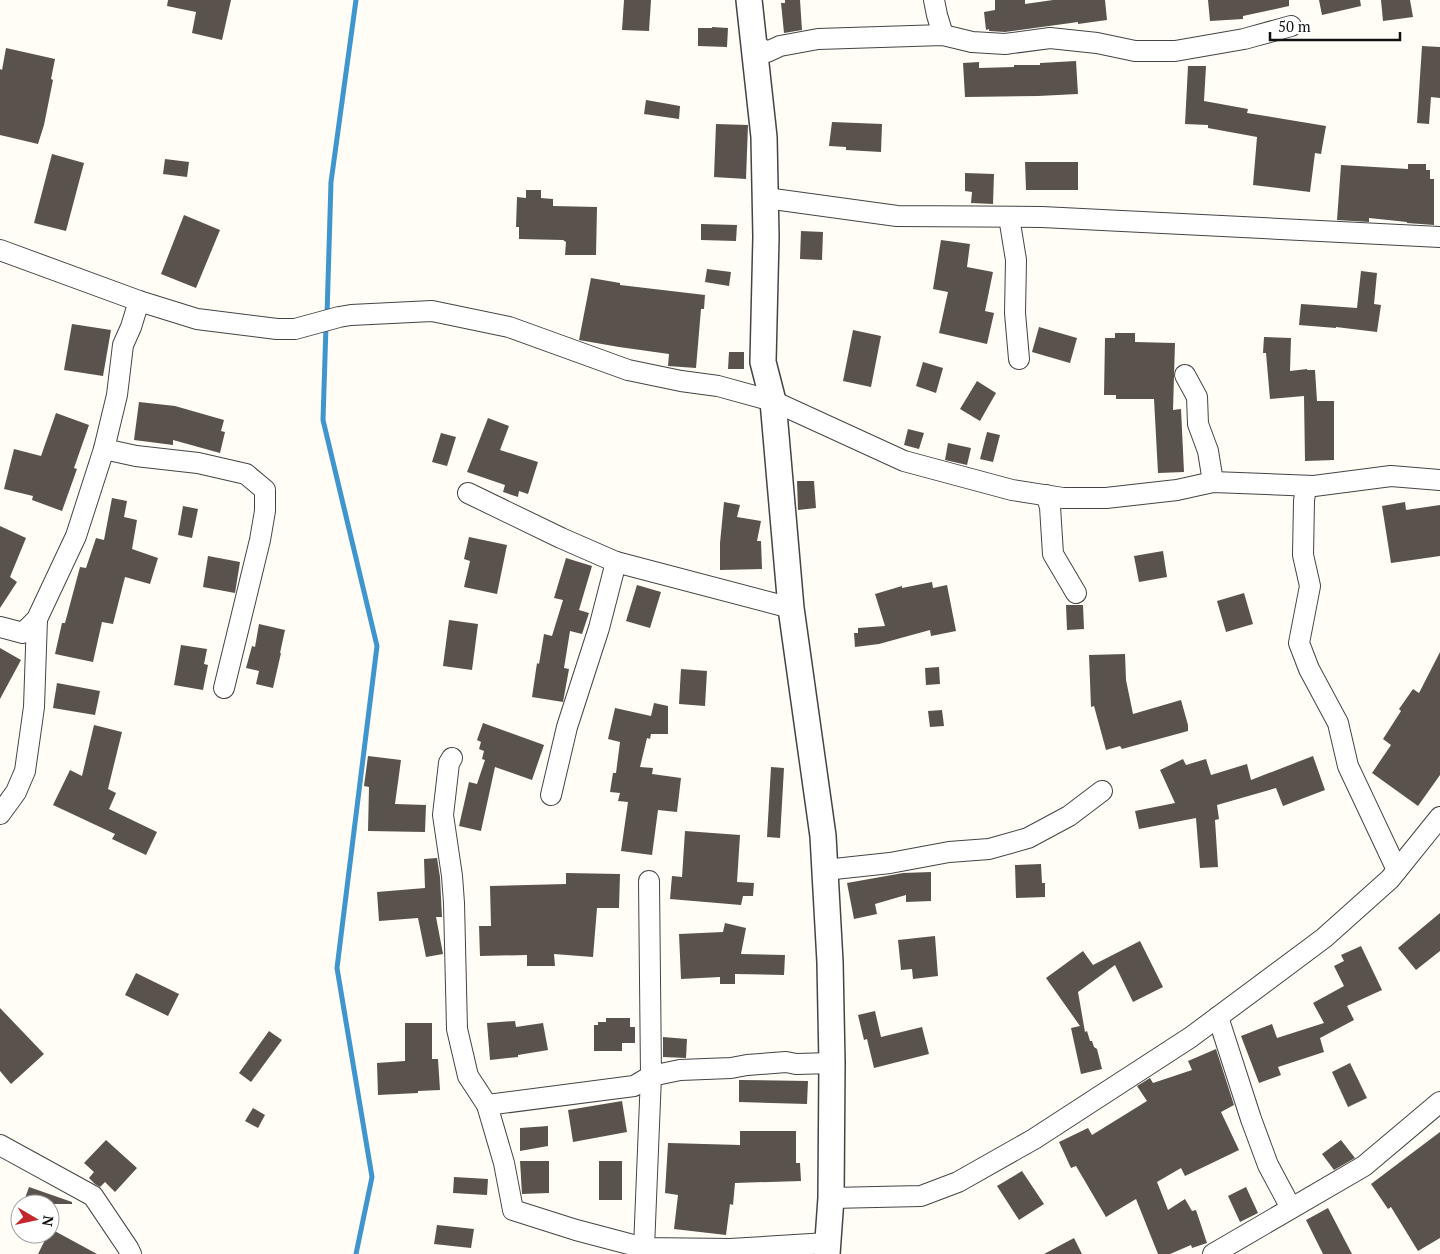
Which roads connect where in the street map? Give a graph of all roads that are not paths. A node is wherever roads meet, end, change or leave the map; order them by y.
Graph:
1 (749, 0) edge
2 (934, 0) edge
3 (1291, 26) dead end
4 (942, 34) junction
5 (754, 44) junction
6 (766, 198) junction
7 (1008, 217) junction
8 (1440, 237) edge
9 (0, 250) edge
10 (139, 302) junction
11 (1019, 358) dead end
12 (1185, 374) dead end
13 (773, 401) junction
14 (104, 450) junction
15 (1440, 480) edge
16 (1213, 482) junction
17 (1306, 486) junction
18 (468, 493) dead end
19 (1046, 495) junction
20 (616, 562) junction
21 (1076, 593) dead end
22 (791, 608) junction
23 (37, 618) junction
24 (0, 627) edge
25 (224, 688) dead end
26 (452, 758) dead end
27 (1102, 791) dead end
28 (551, 794) dead end
29 (0, 814) edge
30 (1440, 817) edge
31 (825, 870) junction
32 (1397, 870) junction
33 (649, 880) dead end
34 (1218, 1017) junction
35 (832, 1063) junction
36 (651, 1076) junction
37 (1440, 1102) edge
38 (486, 1106) junction
39 (0, 1146) edge
40 (832, 1198) junction
41 (1290, 1208) junction
42 (644, 1248) junction
43 (827, 1249) edge
44 (131, 1254) edge
45 (1214, 1254) edge

1 - 5 street
2 - 4 street
3 - 4 street
4 - 5 street
5 - 6 street
6 - 7 street
6 - 13 street
7 - 8 street
7 - 11 street
9 - 10 street
10 - 13 street
10 - 14 street
12 - 16 street
13 - 19 street
13 - 22 street
14 - 23 street
14 - 25 street
15 - 17 street
16 - 17 street
16 - 19 street
17 - 32 street
18 - 20 street
19 - 21 street
20 - 22 street
20 - 28 street
22 - 31 street
23 - 24 street
23 - 29 street
26 - 38 street
27 - 31 street
30 - 32 street
31 - 35 street
32 - 34 street
33 - 36 street
34 - 40 street
34 - 41 street
35 - 36 street
35 - 40 street
36 - 38 street
36 - 42 street
37 - 41 street
38 - 42 street
39 - 44 street
40 - 43 street
41 - 45 street
42 - 43 street

